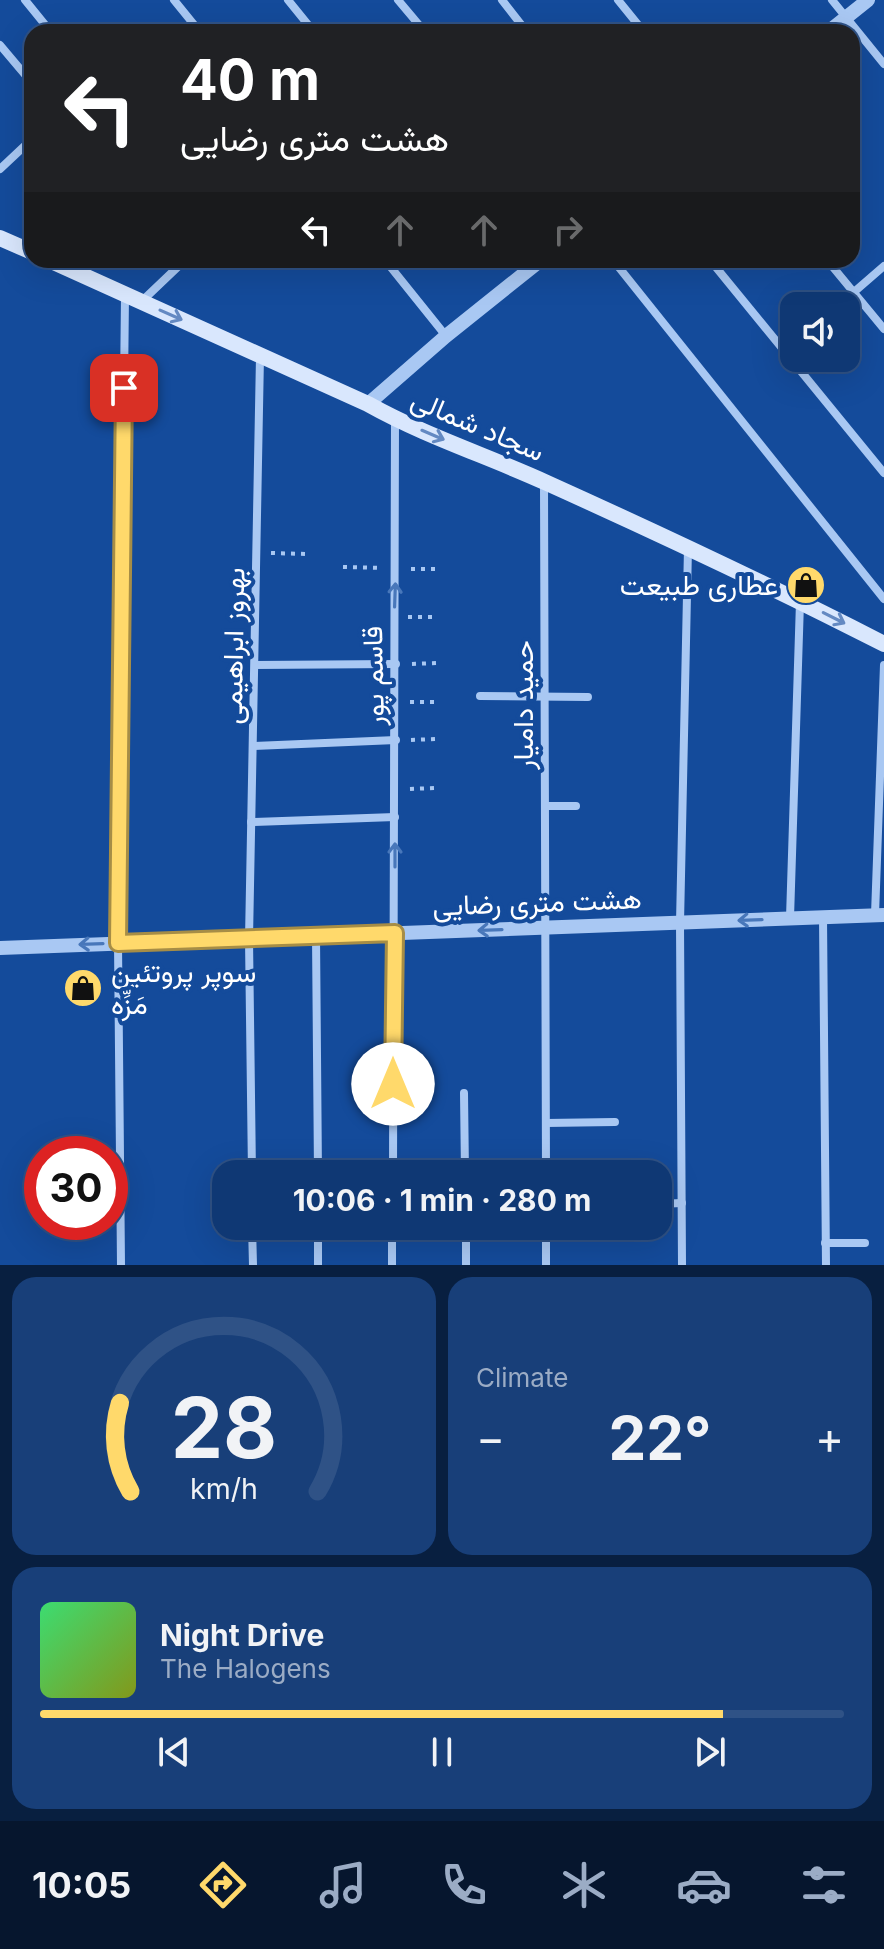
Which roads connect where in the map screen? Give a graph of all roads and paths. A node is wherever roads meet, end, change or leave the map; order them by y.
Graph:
1 (25, 0) edge
2 (174, 0) edge
3 (288, 0) edge
4 (398, 0) edge
5 (502, 0) edge
6 (618, 0) edge
7 (832, 0) edge
8 (868, 0) edge
9 (846, 18) junction
10 (44, 24) edge
11 (194, 24) edge
12 (308, 24) edge
13 (418, 24) edge
14 (521, 24) edge
15 (638, 24) edge
16 (838, 24) edge
17 (851, 24) edge
18 (860, 35) edge
19 (0, 45) edge
20 (884, 64) edge
21 (24, 74) edge
22 (24, 146) edge
23 (0, 169) edge
24 (0, 238) edge
25 (24, 248) edge
26 (884, 266) edge
27 (66, 268) edge
28 (81, 268) edge
29 (177, 268) edge
30 (391, 268) edge
31 (531, 268) edge
32 (619, 268) edge
33 (717, 268) edge
34 (834, 268) edge
35 (76, 273) junction
36 (854, 292) joint
37 (125, 295) junction
38 (860, 299) edge
39 (141, 302) junction
40 (884, 329) edge
41 (446, 336) junction
42 (261, 355) junction
43 (368, 404) junction
44 (395, 419) junction
45 (884, 473) edge
46 (544, 482) junction
47 (688, 548) junction
48 (257, 553) junction
49 (308, 554) dead end
50 (343, 567) dead end
51 (395, 569) junction
52 (436, 569) dead end
53 (884, 599) edge
54 (800, 601) junction
55 (394, 617) junction
56 (437, 617) dead end
57 (884, 644) edge
58 (438, 663) dead end
59 (396, 664) junction
60 (255, 665) junction
61 (884, 665) edge
62 (544, 695) junction
63 (480, 696) dead end
64 (588, 697) dead end
65 (436, 702) dead end
66 (396, 703) junction
67 (437, 739) dead end
68 (396, 740) junction
69 (253, 746) junction
70 (435, 788) dead end
71 (395, 789) junction
72 (545, 806) junction
73 (576, 806) dead end
74 (395, 817) junction
75 (251, 822) junction
76 (880, 915) edge
77 (823, 917) junction
78 (790, 918) junction
79 (680, 923) junction
80 (545, 928) junction
81 (395, 933) junction
82 (316, 936) junction
83 (249, 939) junction
84 (118, 943) junction
85 (0, 948) edge
86 (464, 1093) dead end
87 (615, 1122) dead end
88 (546, 1123) junction
89 (252, 1160) edge
90 (318, 1160) edge
91 (393, 1160) edge
92 (465, 1160) edge
93 (546, 1160) edge
94 (672, 1203) edge
95 (682, 1203) junction
96 (252, 1240) edge
97 (318, 1240) edge
98 (392, 1240) edge
99 (466, 1240) edge
100 (546, 1240) edge
101 (825, 1243) junction
102 (865, 1243) dead end
103 (121, 1265) edge
104 (253, 1265) edge
105 (318, 1265) edge
106 (392, 1265) edge
107 (466, 1265) edge
108 (546, 1265) edge
109 (682, 1265) edge
110 (826, 1265) edge

1 - 10 street
2 - 11 street
3 - 12 street
4 - 13 street
5 - 14 street
6 - 15 street
7 - 9 street
8 - 9 street
9 - 16 street
9 - 17 street
18 - 20 street
19 - 21 street
22 - 23 street
24 - 25 main road
26 - 36 street
27 - 35 main road, سجاد شمالی
28 - 35 street
29 - 39 street
30 - 41 street
31 - 41 street
32 - 53 street
33 - 45 street
34 - 36 street
35 - 37 main road, سجاد شمالی
37 - 39 main road, سجاد شمالی
37 - 84 street
38 - 40 street
39 -> 42 main road, سجاد شمالی
41 - 43 street
42 - 43 main road, سجاد شمالی
42 - 48 street, بهروز ابراهیمی
43 - 44 main road, سجاد شمالی
44 -> 46 main road, سجاد شمالی
44 - 51 street, قاسم پور
46 - 47 main road, سجاد شمالی
46 - 62 street, حمید دامیار
47 - 54 main road, سجاد شمالی
47 - 79 street
48 - 49 path
48 - 60 street, بهروز ابراهیمی
50 - 51 path
51 - 52 path
55 -> 51 street, قاسم پور
54 -> 57 main road, سجاد شمالی
54 - 78 street
55 - 56 path
55 - 59 street, قاسم پور
58 - 59 path
59 - 60 street
59 - 66 street, قاسم پور
60 - 69 street, بهروز ابراهیمی
61 - 76 street
62 - 63 street
62 - 64 street
62 - 72 street, حمید دامیار
65 - 66 path
66 - 68 street, قاسم پور
67 - 68 path
68 - 69 street
68 - 71 street, قاسم پور
69 - 75 street, بهروز ابراهیمی
70 - 71 path
71 - 74 street, قاسم پور
72 - 73 street
72 - 80 street, حمید دامیار
74 - 75 street
81 -> 74 street, قاسم پور
75 - 83 street, بهروز ابراهیمی
76 - 77 street, هشت متری رضایی
77 - 78 street, هشت متری رضایی
77 - 101 street
78 -> 79 street, هشت متری رضایی
79 - 80 street, هشت متری رضایی
79 - 95 street
80 -> 81 street, هشت متری رضایی
80 - 88 street, حمید دامیار
81 - 82 street, هشت متری رضایی
81 - 91 street, قاسم پور
82 - 83 street, هشت متری رضایی
82 - 90 street
83 - 84 street, هشت متری رضایی
83 - 89 street, بهروز ابراهیمی
84 -> 85 street, هشت متری رضایی
84 - 103 street
86 - 92 street
87 - 88 street
88 - 93 street, حمید دامیار
94 - 95 street
95 - 109 street
96 - 104 street
97 - 105 street
98 - 106 street
99 - 107 street
100 - 108 street
101 - 102 street
101 - 110 street

